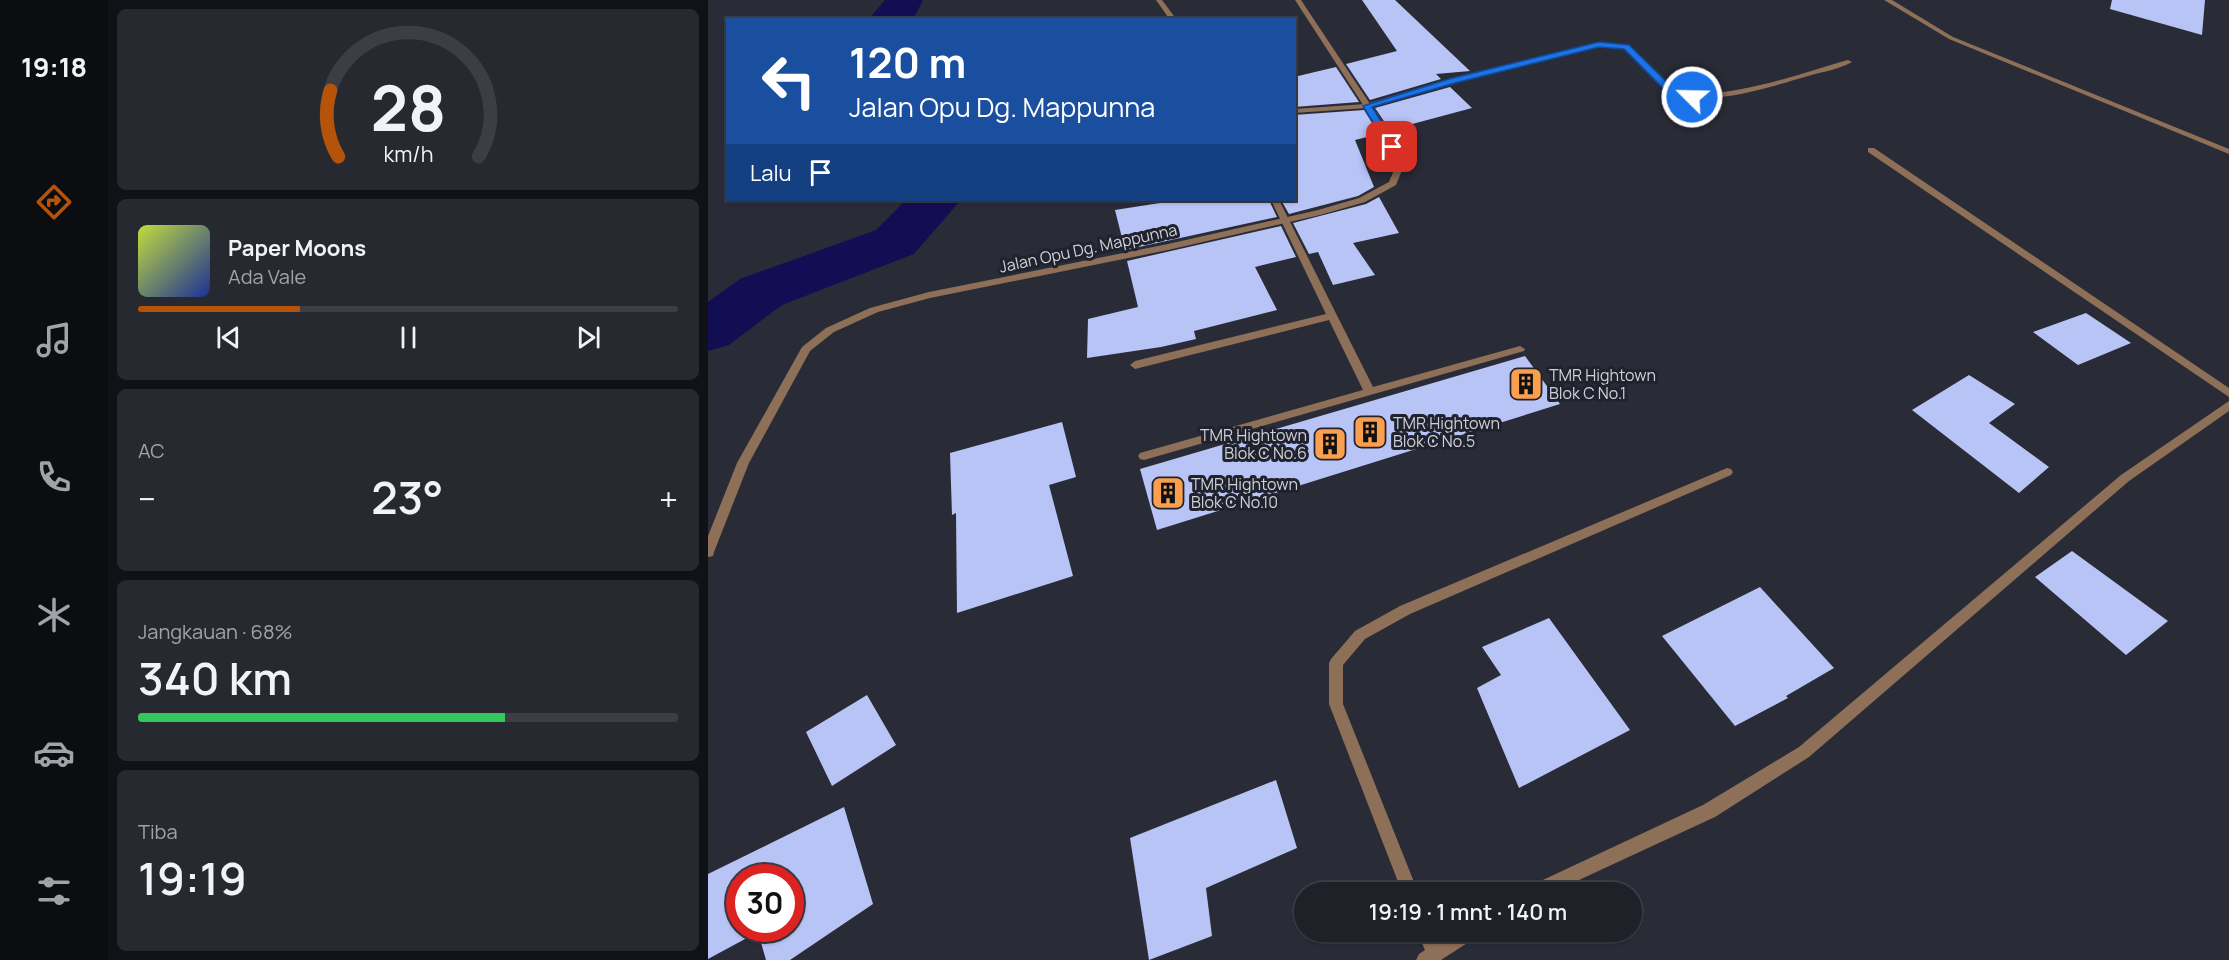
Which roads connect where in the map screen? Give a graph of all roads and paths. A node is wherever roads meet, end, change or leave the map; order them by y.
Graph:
1 (1159, 0) edge
2 (1298, 0) edge
3 (1887, 0) edge
4 (1172, 18) edge
5 (1848, 62) dead end
6 (1367, 106) junction
7 (1296, 111) edge
8 (1871, 150) dead end
9 (2229, 152) edge
10 (1276, 201) edge
11 (1285, 220) junction
12 (1332, 316) junction
13 (1520, 349) dead end
14 (1135, 364) dead end
15 (1370, 392) junction
16 (2229, 393) edge
17 (2229, 405) edge
18 (1144, 456) dead end
19 (1727, 472) dead end
20 (708, 552) edge
21 (1406, 882) edge
22 (1557, 882) edge
23 (1453, 942) edge
24 (1430, 956) edge

1 - 4 street
2 - 6 street, Jalan Opu Dg. Mappunna
3 - 9 street
5 - 6 street
6 - 7 street
6 - 11 street, Jalan Opu Dg. Mappunna
8 - 16 street
10 - 11 street
11 - 12 street
11 - 20 street, Jalan Opu Dg. Mappunna
12 - 14 street
12 - 15 street
13 - 15 street
15 - 18 street
17 - 22 street
19 - 21 street
23 - 24 street

